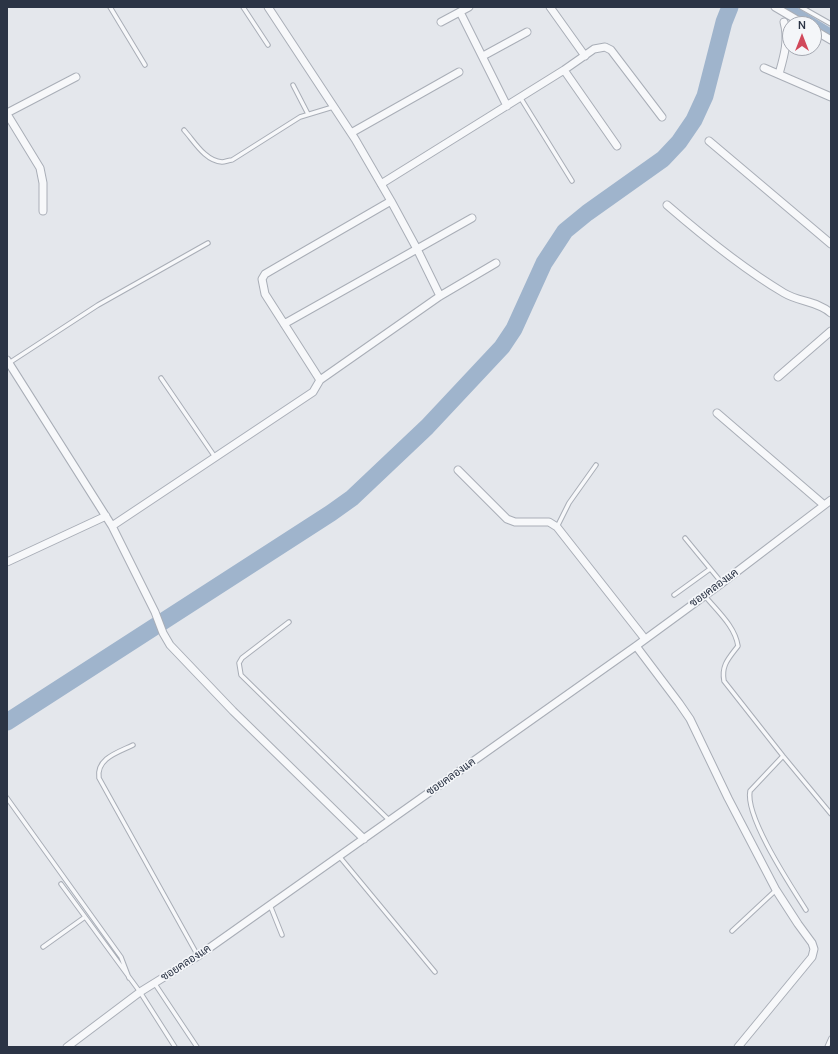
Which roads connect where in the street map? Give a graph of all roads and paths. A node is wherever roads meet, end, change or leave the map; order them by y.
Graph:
1 (110, 7) edge
2 (243, 7) edge
3 (268, 7) edge
4 (469, 7) edge
5 (550, 7) edge
6 (775, 7) edge
7 (801, 7) edge
8 (460, 12) junction
9 (790, 16) edge
10 (441, 22) dead end
11 (831, 24) edge
12 (527, 32) dead end
13 (822, 35) edge
14 (831, 40) edge
15 (268, 45) dead end
16 (483, 56) junction
17 (584, 56) junction
18 (784, 56) edge
19 (145, 65) dead end
20 (764, 68) dead end
21 (564, 70) junction
22 (459, 72) dead end
23 (779, 74) junction
24 (76, 76) dead end
25 (293, 85) dead end
26 (520, 97) junction
27 (831, 97) edge
28 (507, 106) junction
29 (333, 107) junction
30 (7, 114) edge
31 (308, 114) junction
32 (662, 117) dead end
33 (184, 130) dead end
34 (351, 133) junction
35 (709, 141) dead end
36 (617, 146) dead end
37 (572, 181) dead end
38 (381, 184) junction
39 (391, 201) junction
40 (666, 206) dead end
41 (43, 211) dead end
42 (472, 218) dead end
43 (208, 243) dead end
44 (831, 244) edge
45 (417, 249) junction
46 (496, 263) dead end
47 (440, 296) junction
48 (831, 313) edge
49 (284, 324) junction
50 (831, 331) edge
51 (8, 361) edge
52 (161, 378) dead end
53 (778, 378) dead end
54 (320, 380) junction
55 (717, 413) dead end
56 (215, 457) junction
57 (596, 465) dead end
58 (458, 470) dead end
59 (831, 500) edge
60 (824, 505) junction
61 (106, 516) junction
62 (112, 526) junction
63 (557, 527) junction
64 (685, 538) dead end
65 (7, 562) edge
66 (710, 569) junction
67 (722, 583) junction
68 (674, 595) dead end
69 (704, 595) junction
70 (289, 622) dead end
71 (644, 639) junction
72 (636, 646) junction
73 (133, 745) dead end
74 (783, 756) junction
75 (7, 798) edge
76 (831, 814) edge
77 (390, 821) junction
78 (364, 839) junction
79 (339, 856) junction
80 (61, 884) dead end
81 (776, 890) junction
82 (270, 905) junction
83 (806, 910) dead end
84 (84, 917) junction
85 (732, 931) dead end
86 (282, 935) dead end
87 (43, 947) dead end
88 (198, 956) junction
89 (435, 972) dead end
90 (129, 978) junction
91 (155, 984) junction
92 (140, 992) junction
93 (831, 1038) edge
94 (67, 1047) edge
95 (175, 1047) edge
96 (197, 1047) edge
97 (738, 1047) edge
98 (827, 1047) edge

1 - 19 lane
2 - 15 lane
3 - 29 street
4 - 8 street
5 - 17 street
6 - 9 street
7 - 11 lane
8 - 10 street
8 - 16 street
12 - 16 street
13 - 14 street
16 - 28 street
17 - 21 street
17 - 32 street
18 - 23 street
20 - 23 street
21 - 26 street
21 - 36 street
22 - 34 street
23 - 27 street
24 - 30 street
25 - 31 lane
26 - 28 street
26 - 37 lane
28 - 38 street
29 - 31 lane
29 - 34 street
30 - 41 street
31 - 33 lane
34 - 38 street
35 - 44 street
38 - 39 street
39 - 45 street
39 - 49 street
40 - 48 street
42 - 45 street
43 - 51 lane
45 - 47 street
45 - 49 street
46 - 47 street
47 - 54 street
49 - 54 street
50 - 53 street
51 - 61 street
52 - 56 lane
54 - 56 street
55 - 60 street
56 - 62 street
57 - 63 lane
58 - 63 street
59 - 60 street, ซอยคลองแค
60 - 67 street, ซอยคลองแค
61 - 62 street
61 - 65 street
62 - 78 street
63 - 71 street
64 - 66 lane
66 - 67 lane
66 - 68 lane
67 - 69 street, ซอยคลองแค
69 - 71 street, ซอยคลองแค
69 - 74 lane
70 - 77 lane
71 - 72 street, ซอยคลองแค
72 - 77 street, ซอยคลองแค
72 - 81 street
73 - 88 lane
74 - 76 lane
74 - 83 lane
75 - 90 lane
77 - 78 street, ซอยคลองแค
78 - 79 street, ซอยคลองแค
79 - 82 street, ซอยคลองแค
79 - 89 lane
80 - 84 lane
81 - 85 lane
81 - 97 street
82 - 86 lane
82 - 88 street, ซอยคลองแค
84 - 87 lane
84 - 90 lane
88 - 91 street, ซอยคลองแค
90 - 92 lane
91 - 92 street, ซอยคลองแค
91 - 96 lane
92 - 94 street, ซอยคลองแค
92 - 95 lane
93 - 98 lane

